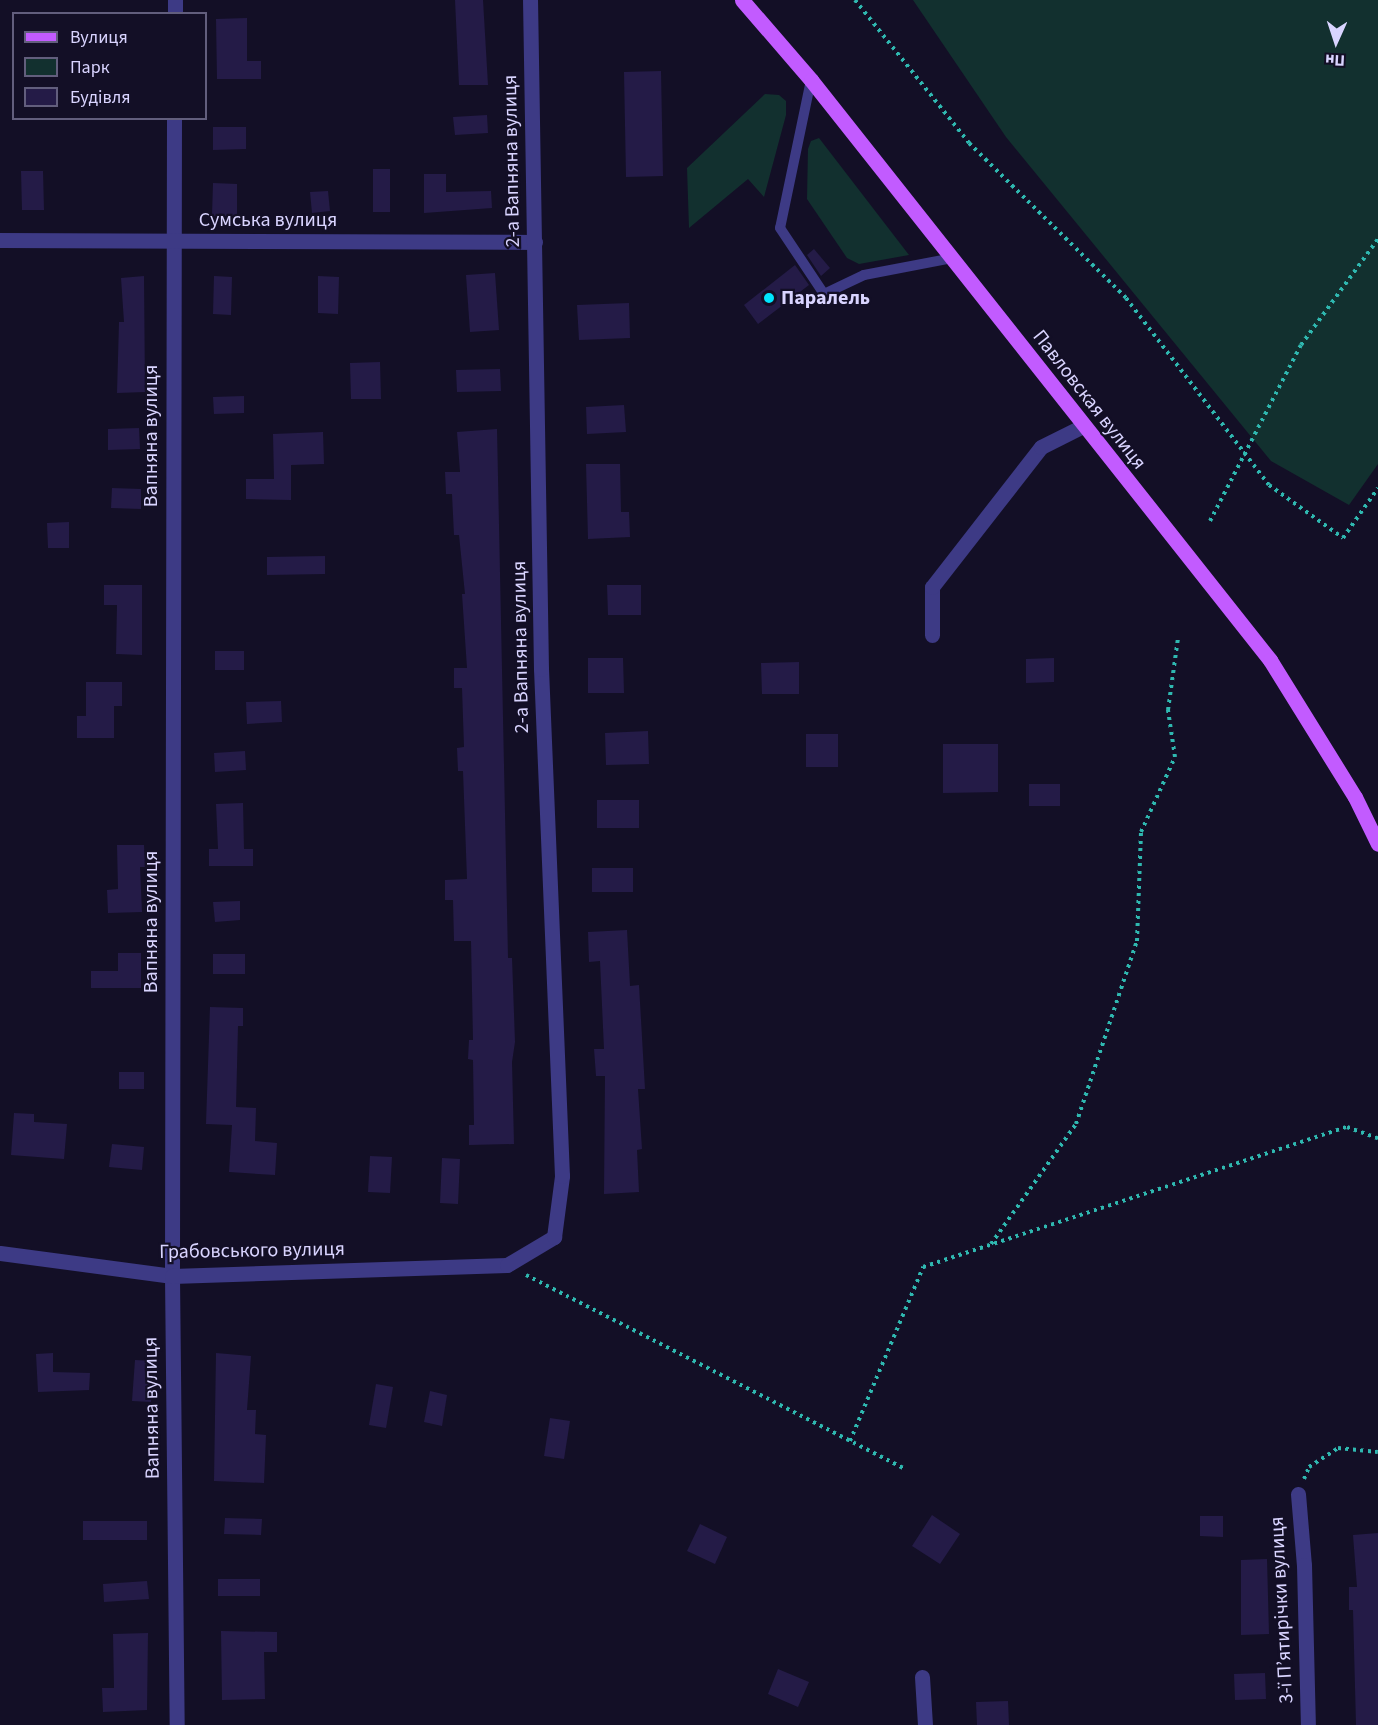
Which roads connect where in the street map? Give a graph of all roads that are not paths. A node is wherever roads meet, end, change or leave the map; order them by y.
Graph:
1 (530, 0) edge
2 (742, 0) edge
3 (811, 80) junction
4 (174, 120) edge
5 (0, 240) edge
6 (172, 240) junction
7 (535, 242) junction
8 (953, 258) junction
9 (1081, 427) junction
10 (932, 634) dead end
11 (1378, 844) edge
12 (0, 1253) edge
13 (507, 1265) joint
14 (172, 1276) junction
15 (1298, 1494) road end
16 (922, 1677) dead end
17 (177, 1725) edge
18 (925, 1725) edge
19 (1308, 1725) edge

1 - 7 street, 2-а Вапняна вулиця
2 - 3 main road, Павловская вулиця
3 - 8 main road, Павловская вулиця
3 - 8 lane
4 - 6 street, Вапняна вулиця
5 - 6 street, Сумська вулиця
6 - 7 street, Сумська вулиця
6 - 14 street, Вапняна вулиця
7 - 13 street, 2-а Вапняна вулиця
8 - 9 main road, Павловская вулиця
9 - 10 street
9 - 11 main road, Павловская вулиця
12 - 14 street, Грабовського вулиця
13 - 14 street, Грабовського вулиця
14 - 17 street, Вапняна вулиця
15 - 19 street, 3-ї П’ятирічки вулиця
16 - 18 street

